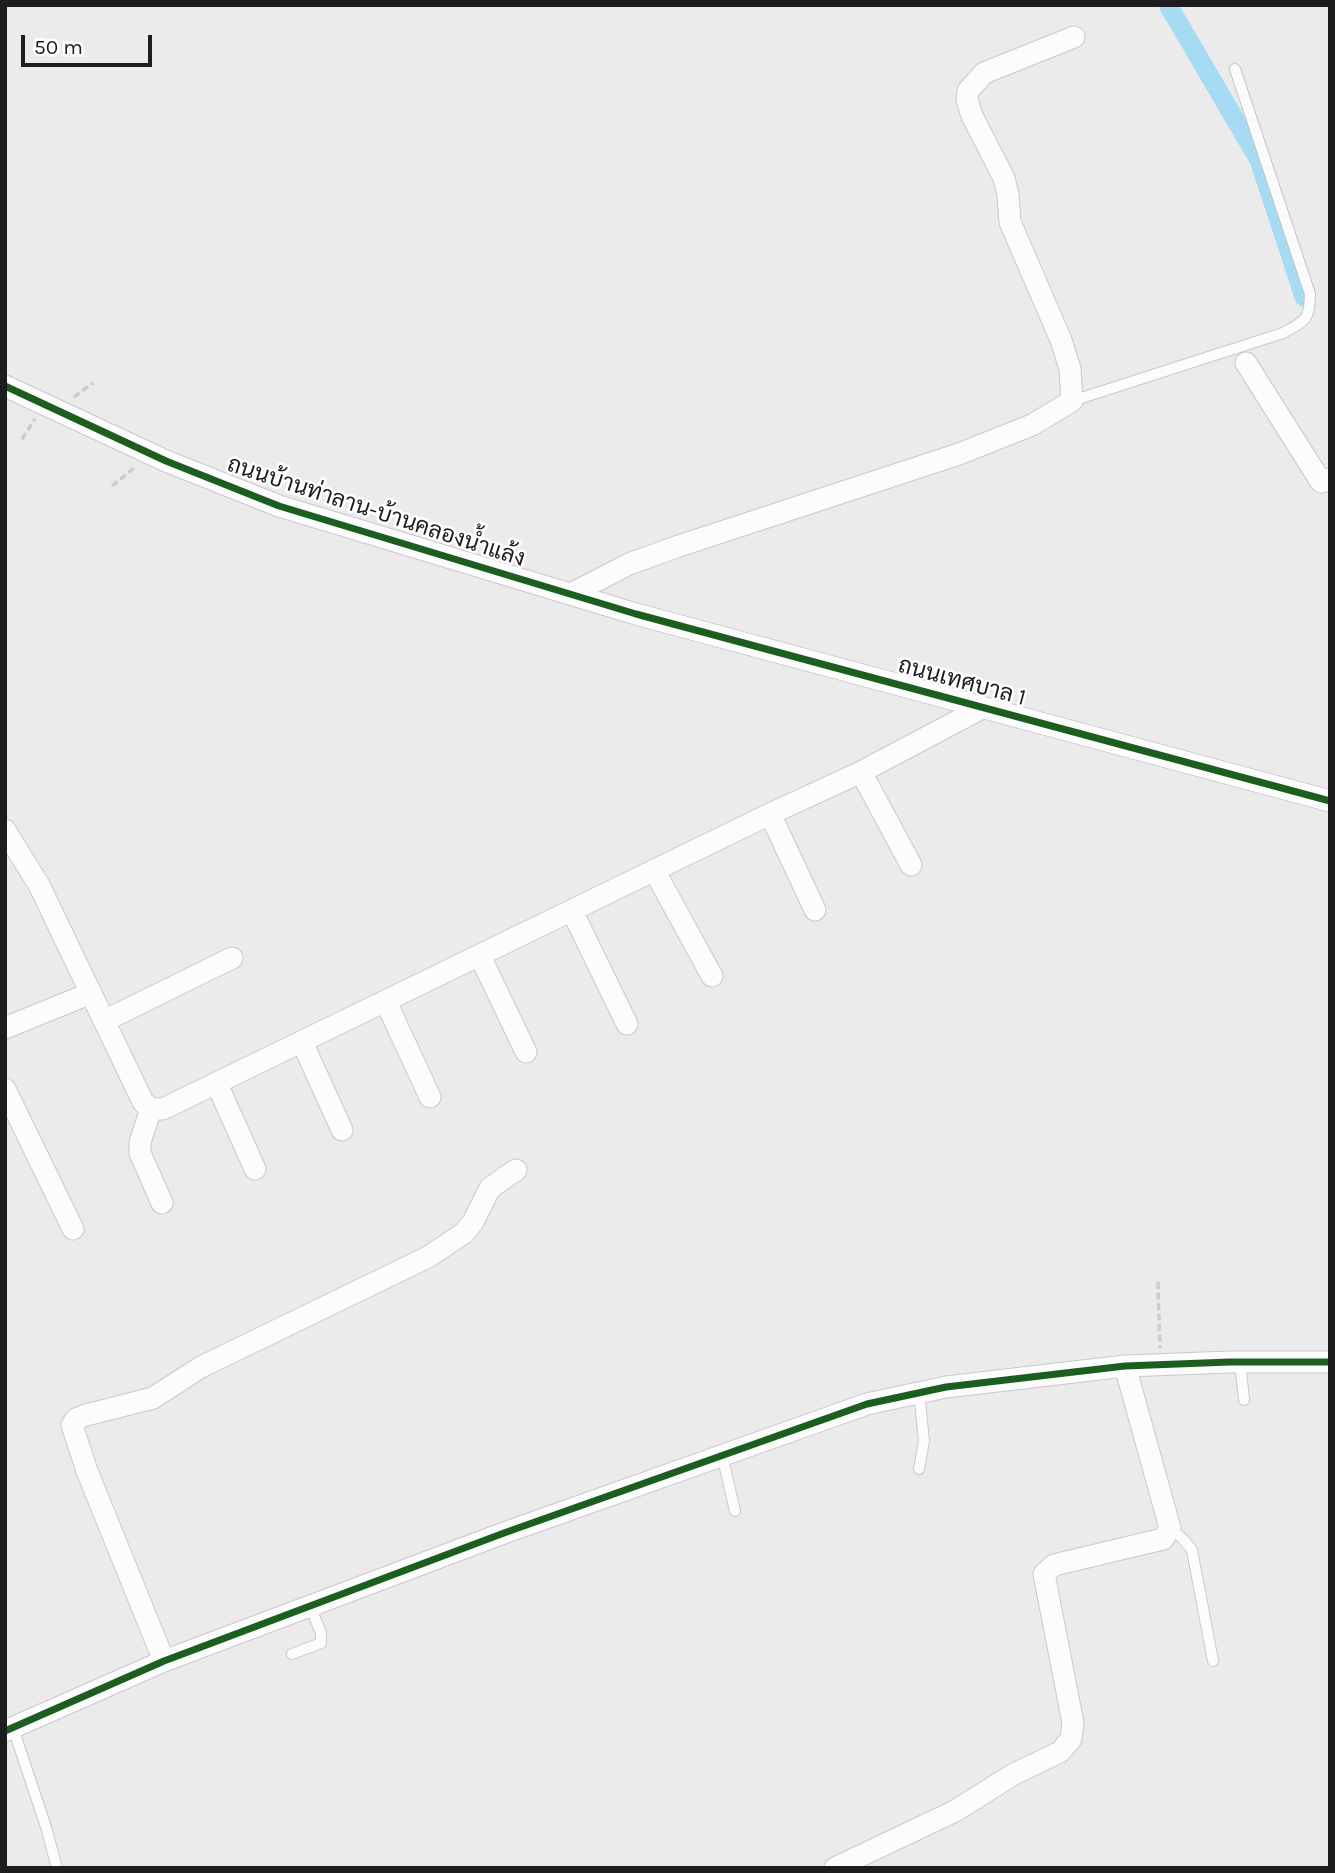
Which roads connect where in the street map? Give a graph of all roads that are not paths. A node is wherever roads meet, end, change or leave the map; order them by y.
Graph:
1 (1074, 37) dead end
2 (1235, 69) dead end
3 (1246, 363) dead end
4 (8, 390) edge
5 (1072, 401) junction
6 (1330, 479) edge
7 (578, 596) junction
8 (982, 708) junction
9 (861, 772) junction
10 (1330, 801) edge
11 (770, 814) junction
12 (6, 833) edge
13 (911, 865) dead end
14 (654, 870) junction
15 (815, 910) dead end
16 (572, 911) junction
17 (480, 956) junction
18 (232, 958) dead end
19 (712, 976) dead end
20 (91, 993) junction
21 (386, 1002) junction
22 (104, 1021) junction
23 (627, 1024) dead end
24 (5, 1028) edge
25 (302, 1042) junction
26 (526, 1052) dead end
27 (217, 1084) junction
28 (5, 1089) edge
29 (430, 1097) dead end
30 (151, 1109) junction
31 (342, 1130) dead end
32 (255, 1169) dead end
33 (516, 1170) dead end
34 (162, 1203) dead end
35 (74, 1229) dead end
36 (1240, 1362) junction
37 (1330, 1362) edge
38 (1125, 1366) junction
39 (919, 1391) junction
40 (1244, 1400) dead end
41 (722, 1455) junction
42 (919, 1469) dead end
43 (735, 1511) dead end
44 (1170, 1528) junction
45 (310, 1606) junction
46 (292, 1654) dead end
47 (163, 1661) junction
48 (1213, 1661) dead end
49 (9, 1730) edge
50 (57, 1868) edge
51 (835, 1868) edge

1 - 5 street
2 - 5 lane
3 - 6 street
4 - 7 street, ถนนบ้านท่าลาน-บ้านคลองน้ำแล้ง
5 - 7 street
7 - 8 street, ถนนเทศบาล 1
8 - 9 street
8 - 10 street, ถนนเทศบาล 1
9 - 11 street
9 - 13 street
11 - 14 street
11 - 15 street
12 - 20 street
14 - 16 street
14 - 19 street
16 - 17 street
16 - 23 street
17 - 21 street
17 - 26 street
18 - 22 street
20 - 22 street
20 - 24 street
21 - 25 street
21 - 29 street
22 - 30 street
25 - 27 street
25 - 31 street
27 - 30 street
27 - 32 street
28 - 35 street
30 - 34 street
33 - 47 street
36 - 37 street
36 - 38 street
36 - 40 lane
38 - 39 street
38 - 44 street
39 - 41 street
39 - 42 lane
41 - 43 lane
41 - 45 street
44 - 48 lane
44 - 51 street
45 - 46 lane
45 - 47 street
47 - 49 street
49 - 50 lane

